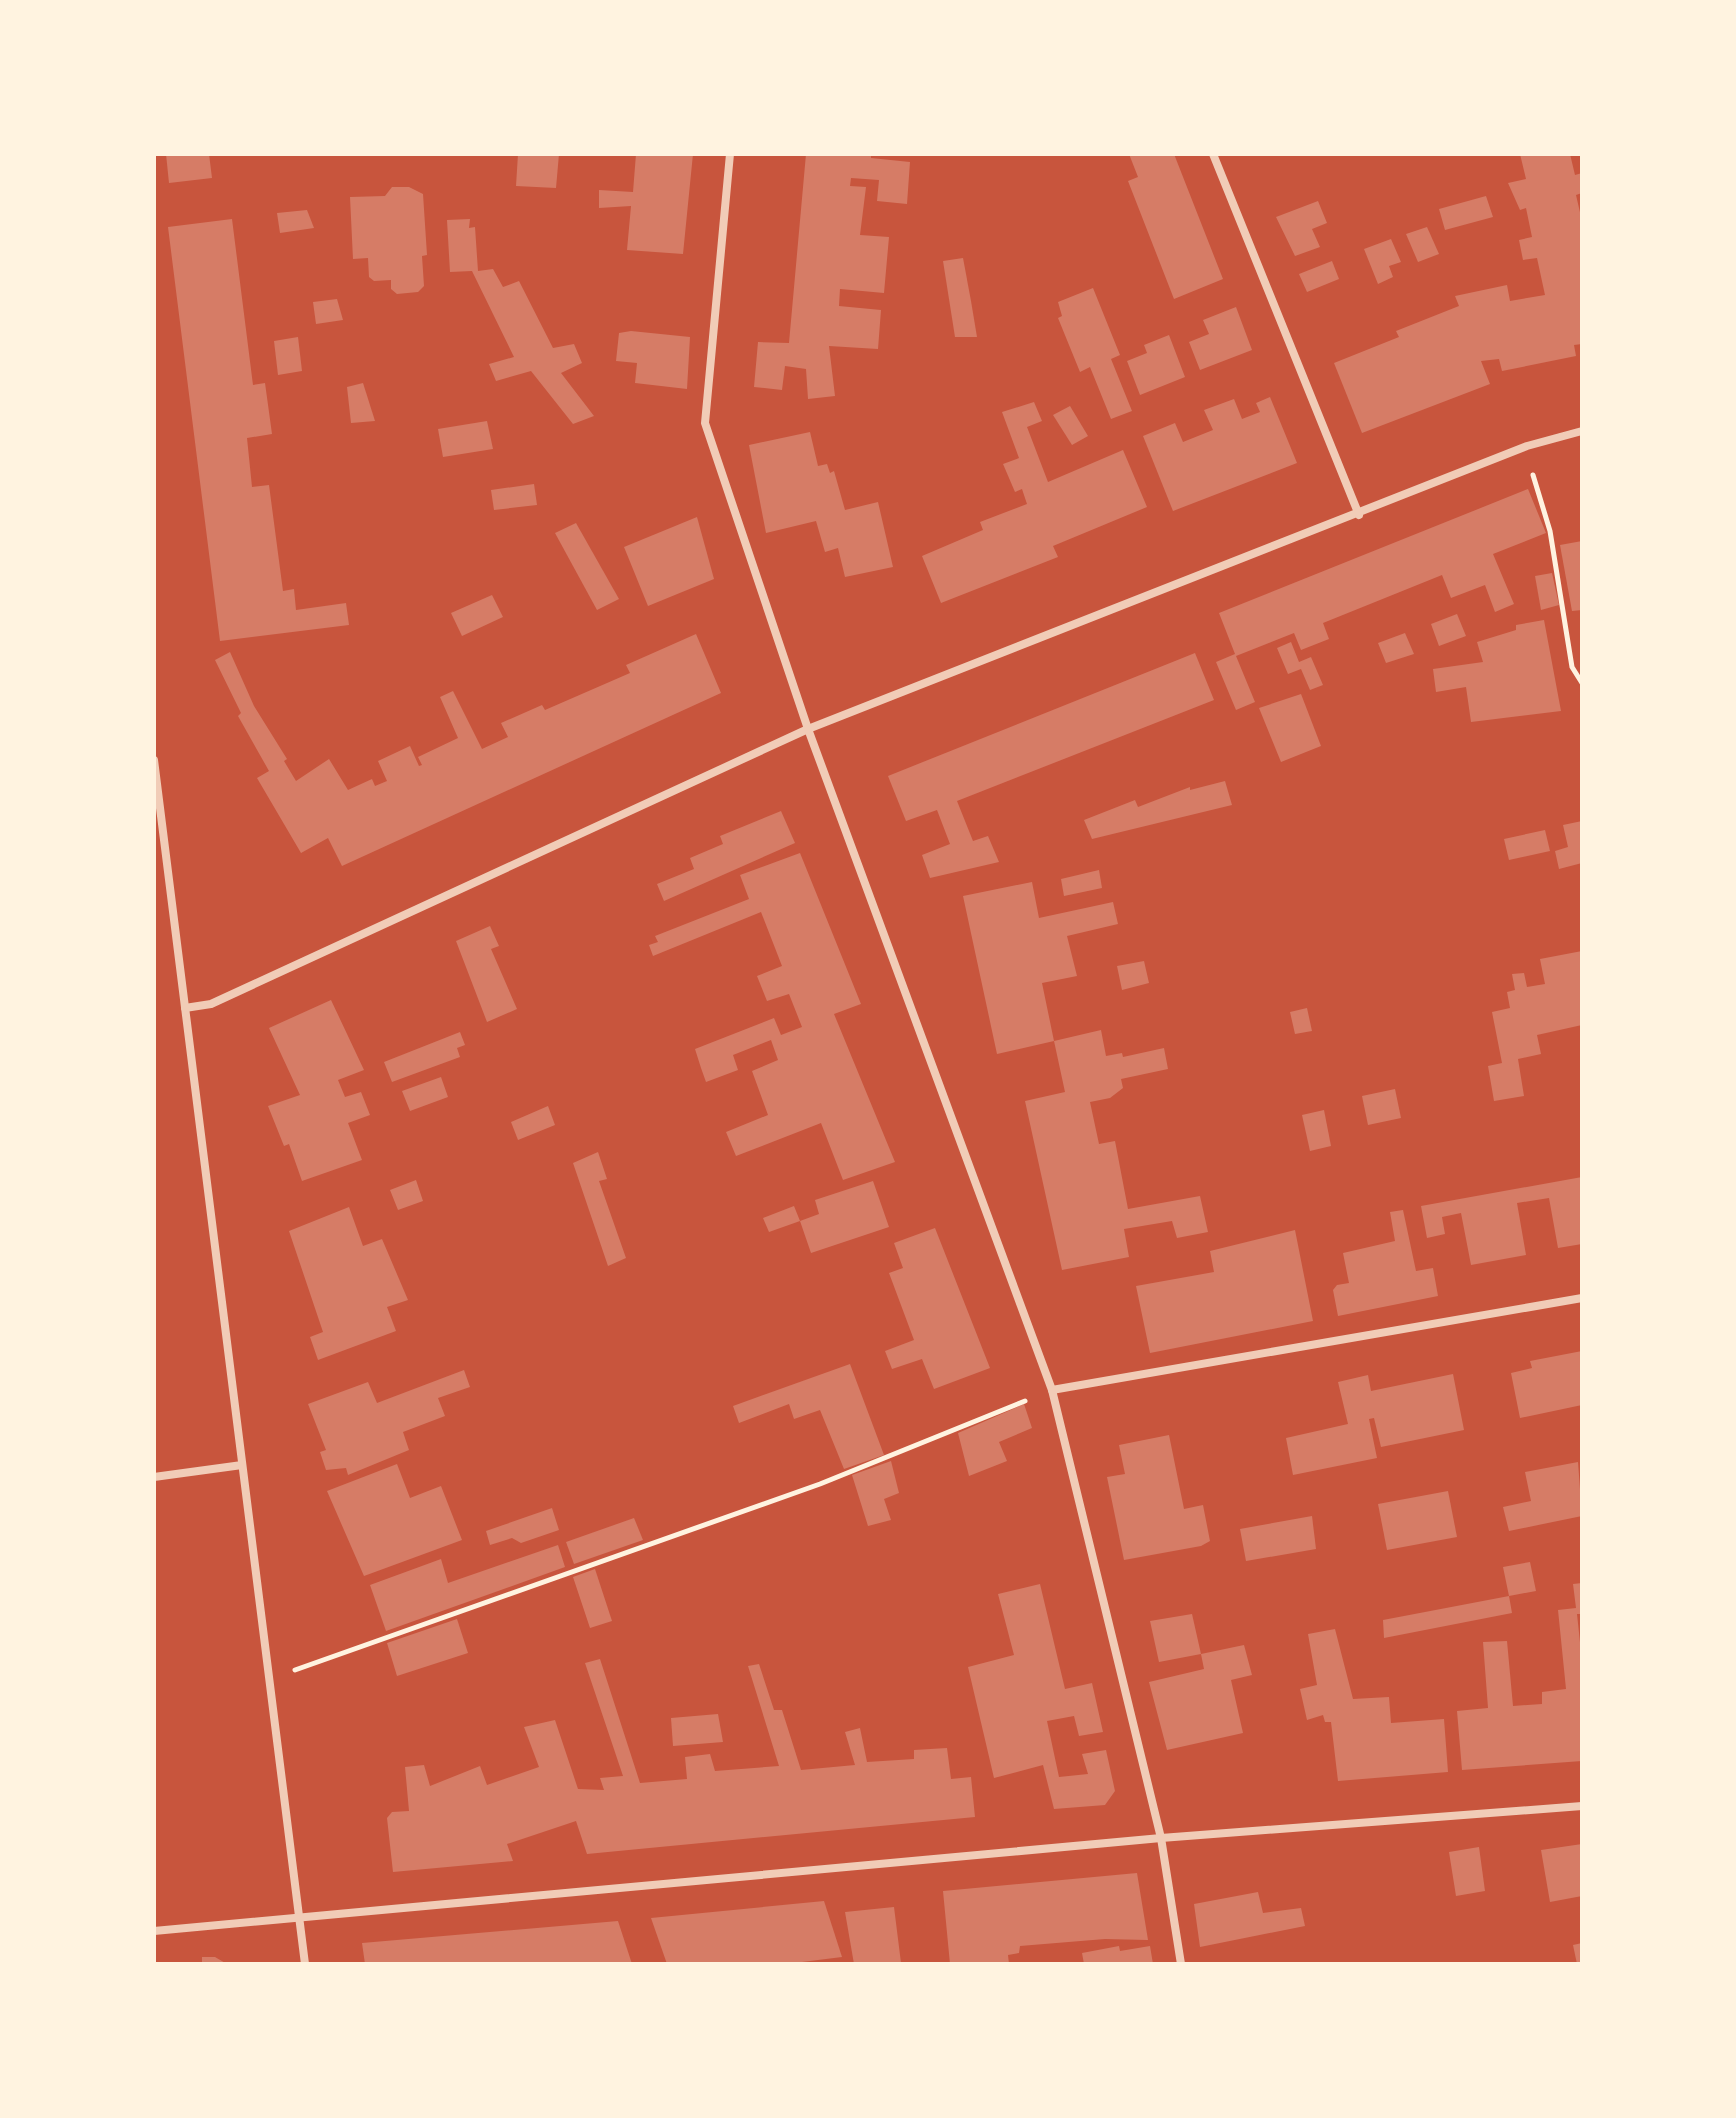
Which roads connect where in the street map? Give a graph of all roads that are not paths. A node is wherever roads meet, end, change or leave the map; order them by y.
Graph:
1 (730, 154) edge
2 (1213, 154) edge
3 (1582, 431) edge
4 (1359, 515) junction
5 (808, 729) junction
6 (154, 760) edge
7 (185, 1008) junction
8 (1582, 1298) edge
9 (1052, 1390) junction
10 (242, 1465) junction
11 (154, 1477) edge
12 (1582, 1806) edge
13 (1161, 1838) junction
14 (296, 1915) junction
15 (154, 1931) edge
16 (305, 1964) edge
17 (1181, 1964) edge

1 - 5 street
2 - 4 street
3 - 4 street
4 - 5 street
5 - 7 street
5 - 9 street
6 - 7 street
7 - 10 street
8 - 9 street
9 - 13 street
10 - 11 street
10 - 14 street
12 - 13 street
13 - 14 street
13 - 17 street
14 - 15 street
14 - 16 street

